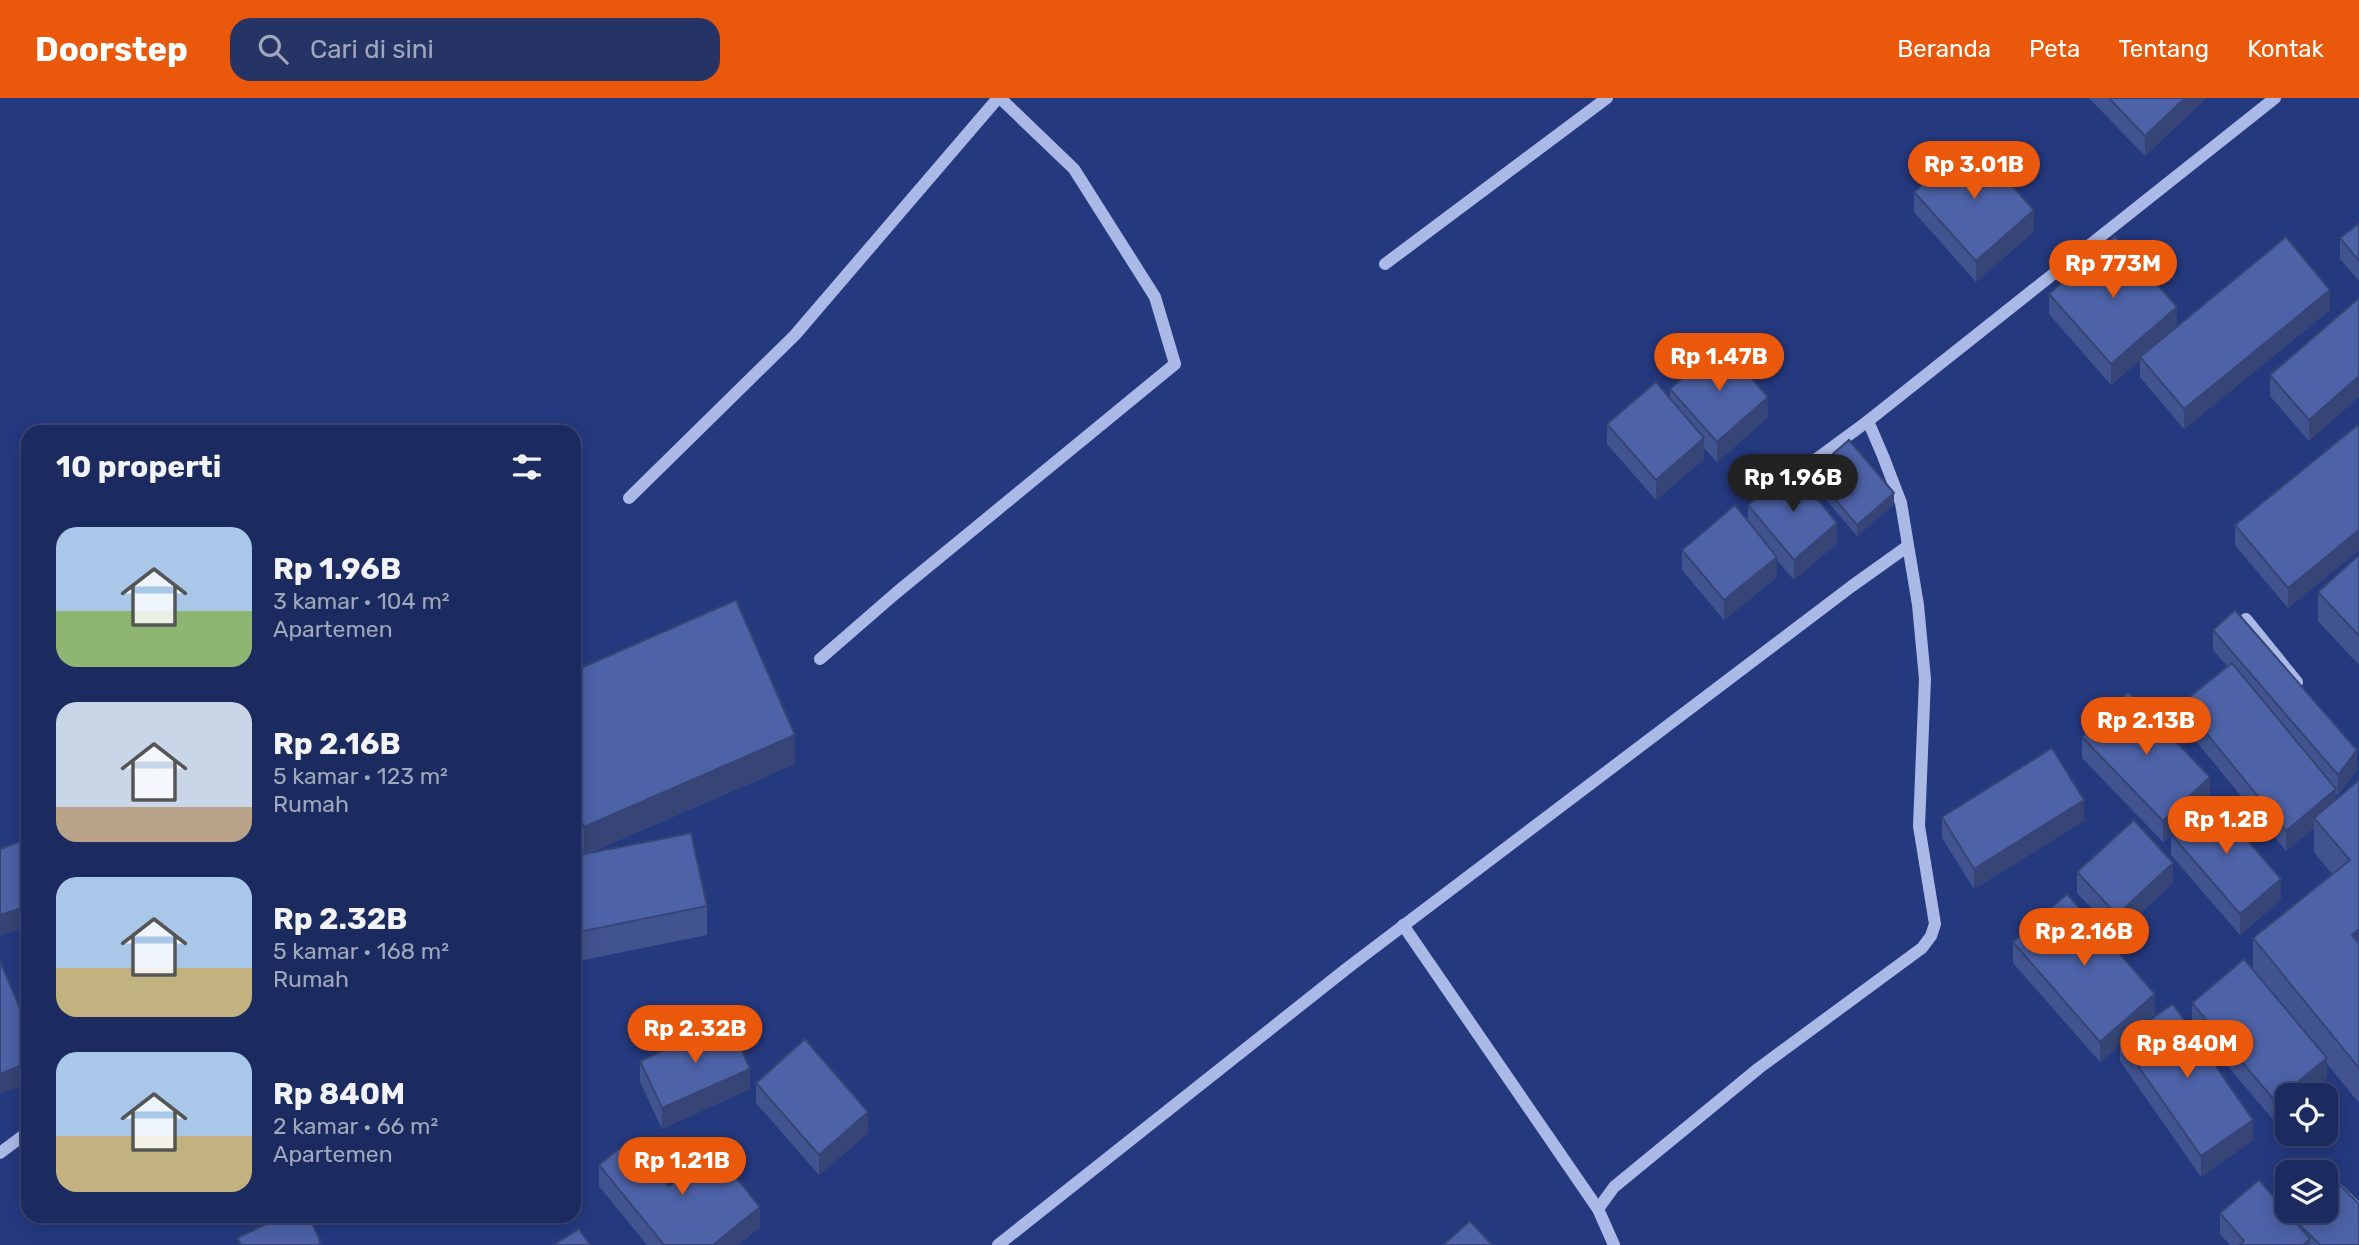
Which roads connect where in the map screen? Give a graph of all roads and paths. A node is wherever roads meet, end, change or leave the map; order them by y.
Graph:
1 (999, 98) edge
2 (1607, 98) edge
3 (2275, 98) edge
4 (1385, 264) dead end
5 (1868, 421) junction
6 (1770, 494) edge
7 (629, 498) dead end
8 (1908, 547) junction
9 (2246, 620) edge
10 (820, 659) dead end
11 (2307, 695) edge
12 (1403, 925) junction
13 (21, 1137) edge
14 (0, 1153) edge
15 (2338, 1190) edge
16 (1598, 1209) junction
17 (2359, 1210) edge
18 (998, 1245) edge
19 (1614, 1245) edge

1 - 7 street
1 - 10 street
2 - 4 street
3 - 5 street
5 - 6 street
5 - 8 street
8 - 12 street
8 - 16 street
9 - 11 street
12 - 16 street
12 - 18 street
13 - 14 street
15 - 17 street
16 - 19 street

